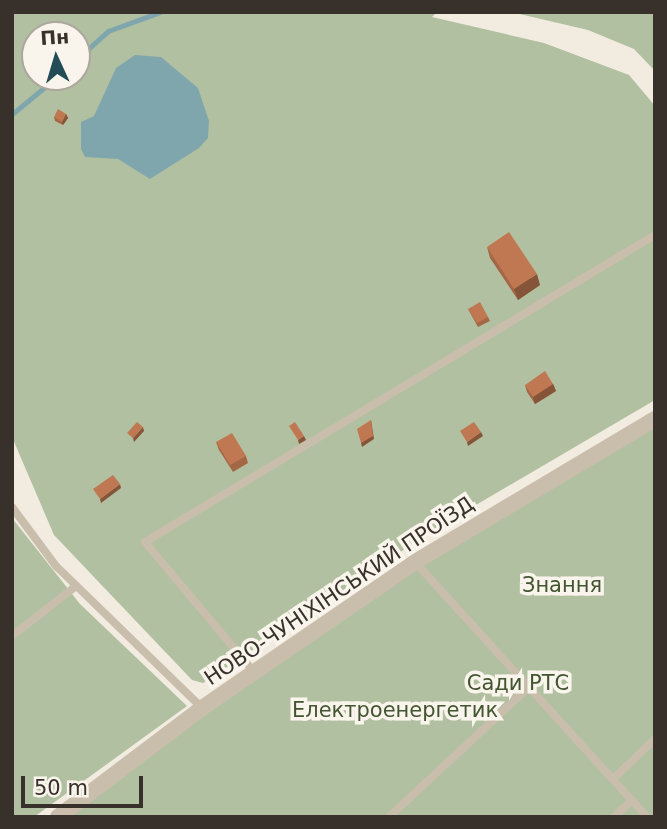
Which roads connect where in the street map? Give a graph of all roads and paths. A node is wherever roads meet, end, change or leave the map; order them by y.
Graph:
1 (655, 235) edge
2 (654, 420) edge
3 (12, 507) edge
4 (415, 562) junction
5 (76, 586) junction
6 (12, 636) edge
7 (254, 673) junction
8 (529, 687) junction
9 (202, 708) junction
10 (655, 739) edge
11 (613, 779) junction
12 (632, 800) junction
13 (58, 817) edge
14 (389, 817) edge
15 (614, 817) edge
16 (647, 817) edge

1 - 7 lane
2 - 4 street, НОВО-ЧУНІХІНСЬКИЙ ПРОЇЗД
3 - 5 lane
4 - 7 street, НОВО-ЧУНІХІНСЬКИЙ ПРОЇЗД
4 - 8 lane
5 - 6 lane
5 - 9 lane
7 - 9 street, НОВО-ЧУНІХІНСЬКИЙ ПРОЇЗД
8 - 11 lane
8 - 14 lane
9 - 13 street, НОВО-ЧУНІХІНСЬКИЙ ПРОЇЗД
10 - 11 lane
11 - 12 lane
12 - 15 lane
12 - 16 lane

